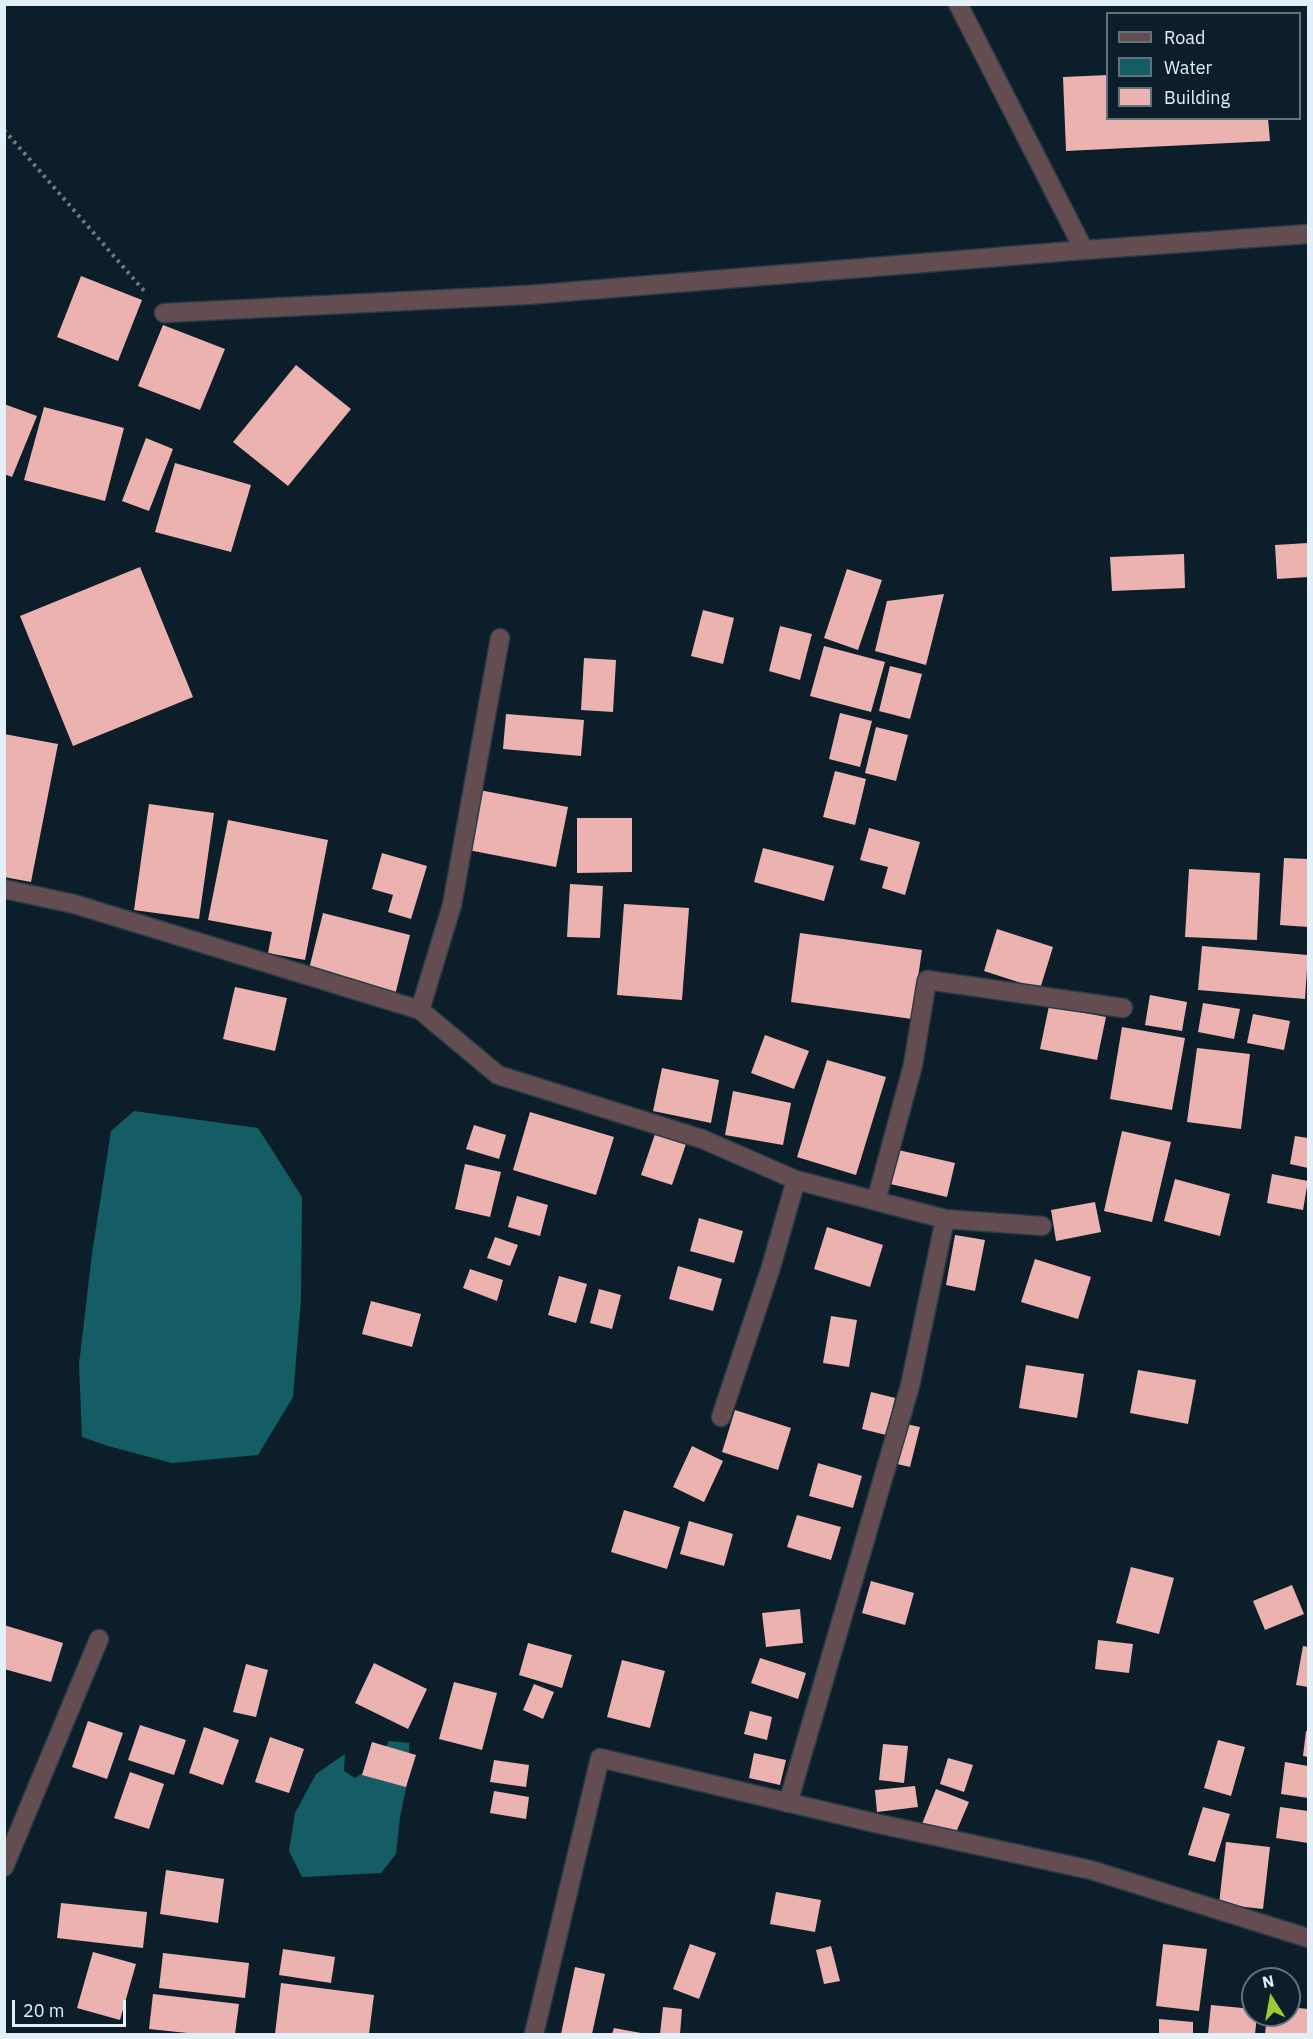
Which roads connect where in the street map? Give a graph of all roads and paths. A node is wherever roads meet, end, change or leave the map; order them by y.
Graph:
1 (958, 4) edge
2 (4, 130) edge
3 (1308, 234) edge
4 (1084, 250) junction
5 (164, 314) joint
6 (500, 638) dead end
7 (4, 890) edge
8 (1123, 1008) dead end
9 (420, 1010) junction
10 (796, 1180) junction
11 (876, 1201) junction
12 (945, 1219) junction
13 (1042, 1226) dead end
14 (721, 1417) dead end
15 (99, 1639) dead end
16 (788, 1803) junction
17 (4, 1867) edge
18 (1308, 1938) edge
19 (534, 2034) edge

1 - 4 street
2 - 5 path
3 - 4 street
4 - 5 street
6 - 9 street
7 - 9 street
8 - 11 street
9 - 10 street
10 - 11 street
10 - 14 street
11 - 12 street
12 - 13 street
12 - 16 street
15 - 17 street
16 - 18 street
16 - 19 street

